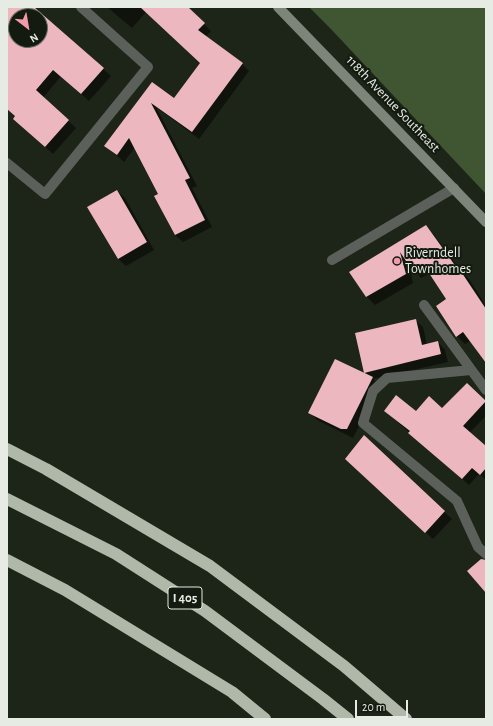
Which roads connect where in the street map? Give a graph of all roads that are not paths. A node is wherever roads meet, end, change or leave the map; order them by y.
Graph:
1 (80, 7) edge
2 (278, 7) edge
3 (7, 163) edge
4 (454, 188) junction
5 (486, 222) edge
6 (332, 260) dead end
7 (424, 305) dead end
8 (471, 370) junction
9 (486, 390) edge
10 (7, 449) edge
11 (7, 499) edge
12 (486, 554) edge
13 (7, 560) edge
14 (265, 719) edge
15 (348, 719) edge
16 (406, 719) edge

1 - 3 lane
2 - 4 street, 118th Avenue Southeast
4 - 5 street, 118th Avenue Southeast
4 - 6 lane
7 - 8 lane
8 - 9 lane
8 - 12 lane
10 - 16 highway
11 - 15 highway, I 405
13 - 14 highway

